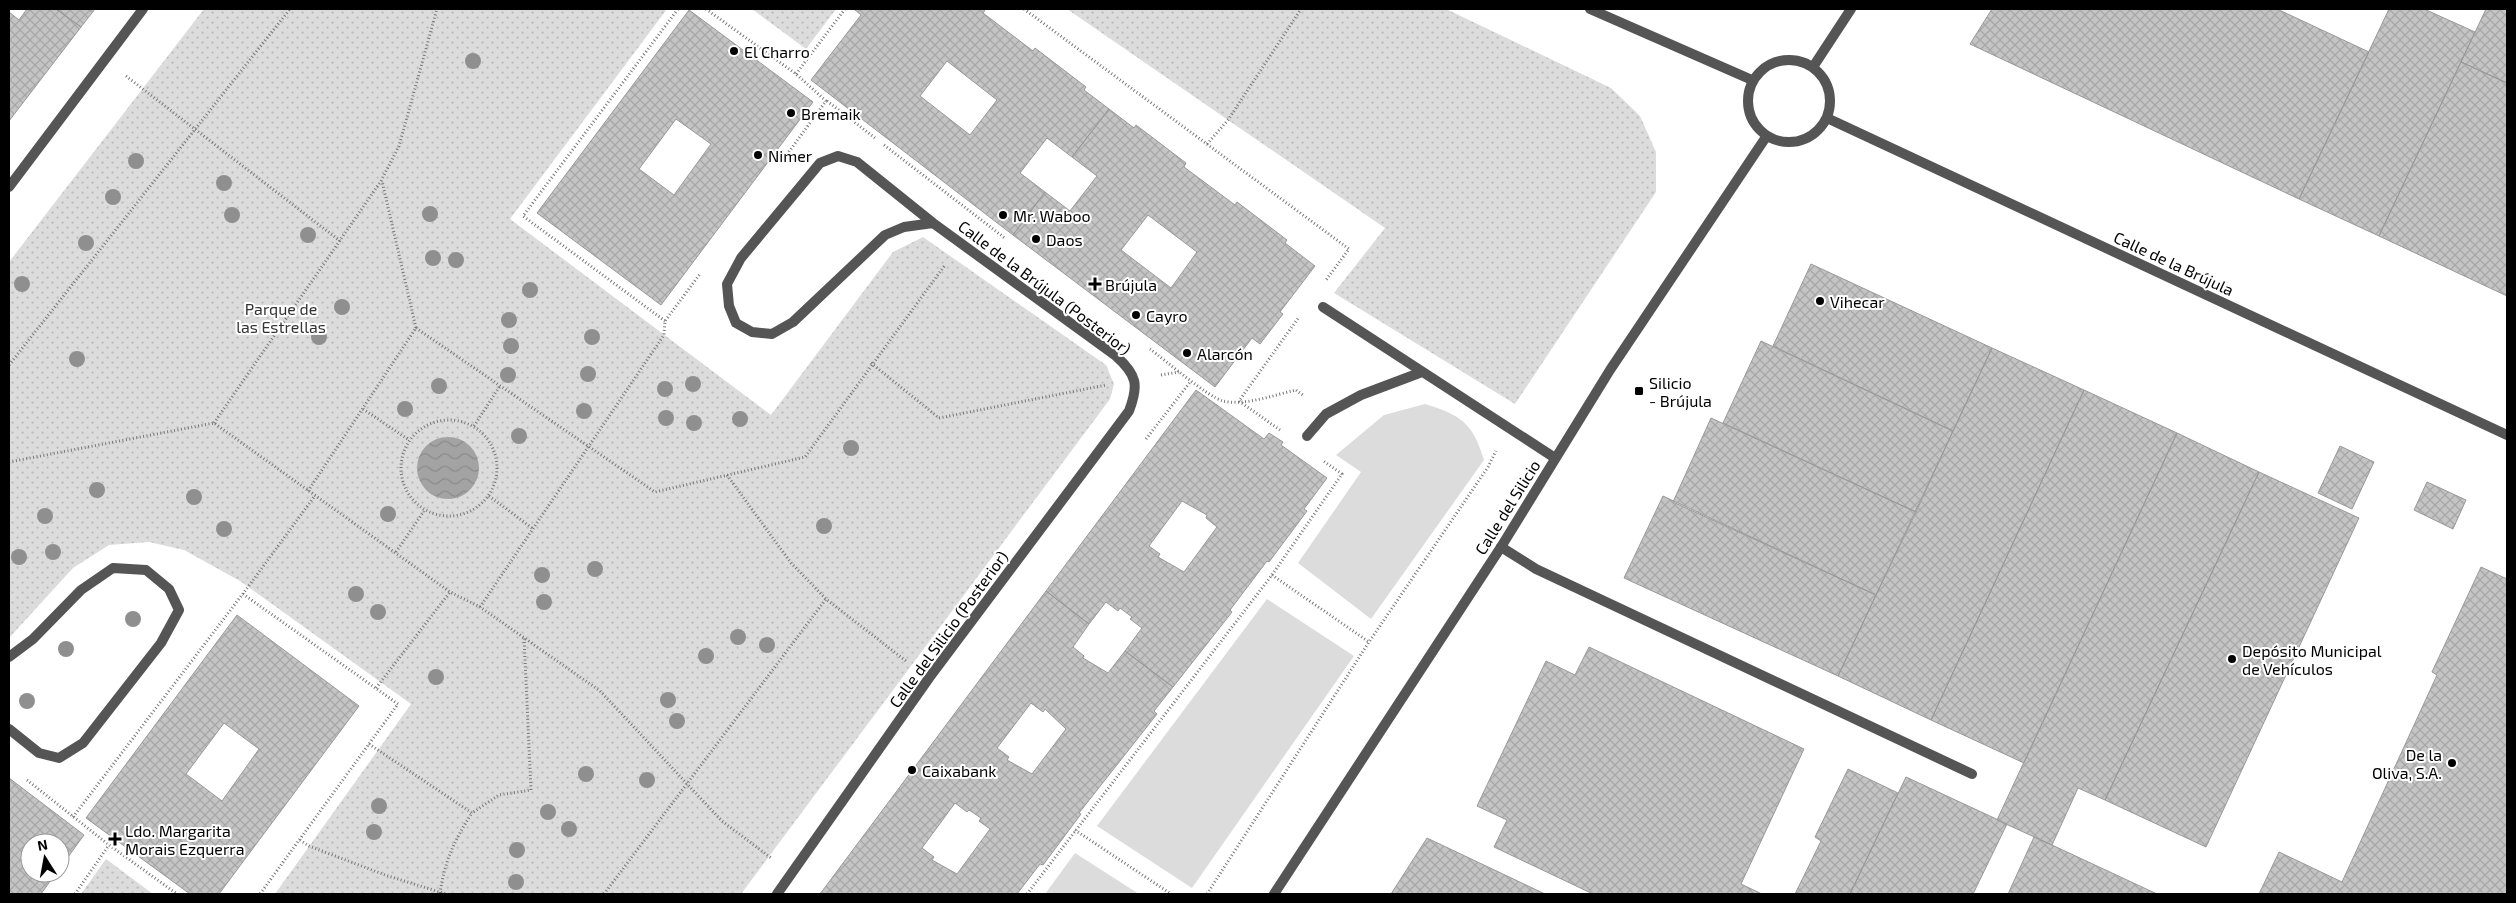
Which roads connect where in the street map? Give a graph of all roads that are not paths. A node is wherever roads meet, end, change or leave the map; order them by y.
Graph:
1 (144, 9) edge
2 (1590, 9) edge
3 (1851, 9) edge
4 (1813, 67) junction
5 (1752, 80) junction
6 (1827, 118) junction
7 (1766, 137) junction
8 (9, 187) edge
9 (933, 223) junction
10 (1323, 307) dead end
11 (1422, 372) junction
12 (1135, 380) joint
13 (1307, 436) dead end
14 (2507, 436) edge
15 (1555, 458) junction
16 (1501, 547) junction
17 (9, 657) edge
18 (9, 729) edge
19 (1972, 774) dead end
20 (777, 894) edge
21 (1274, 894) edge

1 - 8 street
2 - 5 street
3 - 4 street
4 - 5 street
4 - 6 street
5 - 7 street
6 - 7 street
6 - 14 street, Calle de la Brújula
7 - 15 street, Calle del Silicio
9 - 9 street, Calle de la Brújula (Posterior)
9 - 12 street, Calle de la Brújula (Posterior)
10 - 11 street
11 - 13 street
11 - 15 street
12 - 20 street, Calle del Silicio (Posterior)
15 - 16 street, Calle del Silicio
16 - 19 street
16 - 21 street, Calle del Silicio
17 - 18 street

